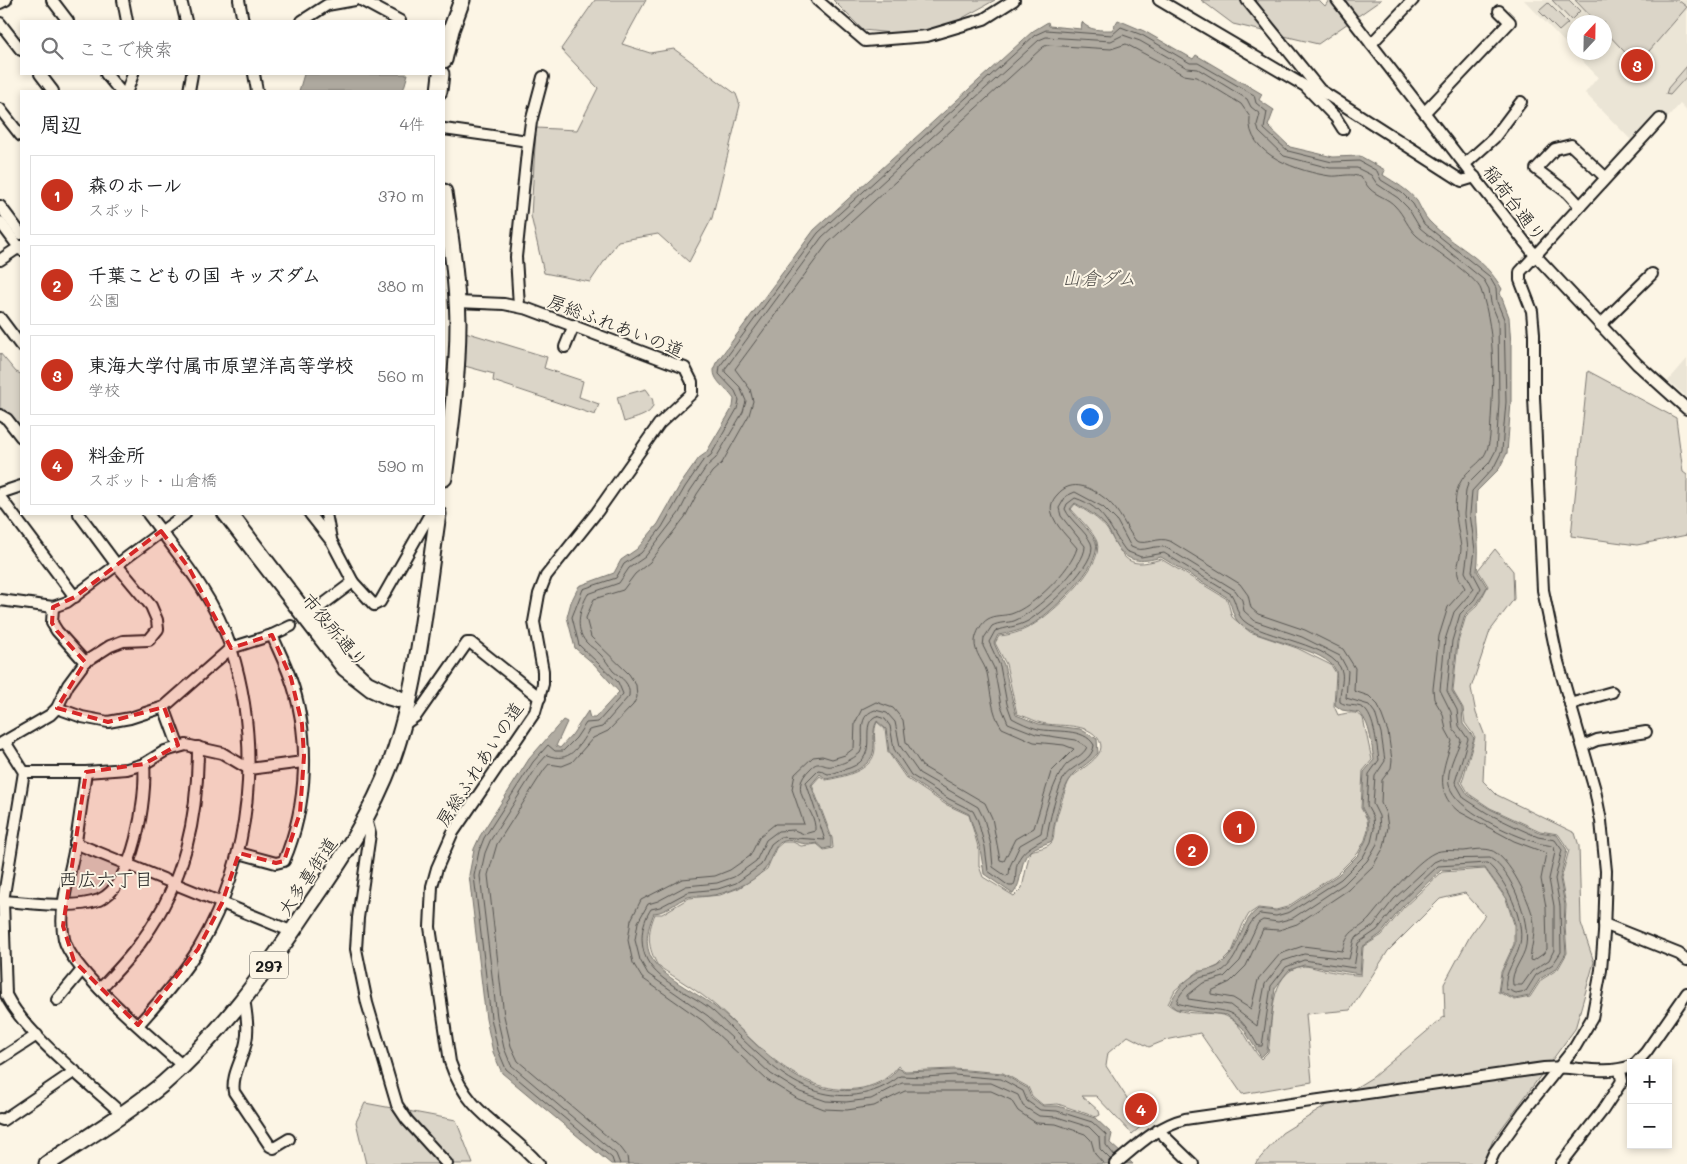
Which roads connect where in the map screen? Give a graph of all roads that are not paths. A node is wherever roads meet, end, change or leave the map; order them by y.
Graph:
1 (6, 0) edge
2 (52, 0) edge
3 (123, 0) edge
4 (181, 0) edge
5 (239, 0) edge
6 (355, 0) edge
7 (361, 0) edge
8 (462, 0) edge
9 (817, 0) edge
10 (1014, 0) edge
11 (1159, 0) edge
12 (1247, 0) edge
13 (1337, 0) edge
14 (1413, 0) edge
15 (0, 3) edge
16 (1498, 11) dead end
17 (67, 20) edge
18 (128, 20) edge
19 (186, 20) edge
20 (243, 20) edge
21 (304, 20) edge
22 (398, 20) edge
23 (0, 23) edge
24 (1371, 44) junction
25 (20, 49) edge
26 (445, 50) edge
27 (41, 75) edge
28 (107, 75) edge
29 (133, 75) edge
30 (192, 75) edge
31 (254, 75) edge
32 (441, 75) edge
33 (543, 77) dead end
34 (52, 90) edge
35 (119, 90) edge
36 (127, 90) edge
37 (189, 90) edge
38 (257, 90) edge
39 (439, 90) edge
40 (1521, 102) dead end
41 (0, 109) edge
42 (1425, 112) junction
43 (1660, 118) dead end
44 (445, 129) edge
45 (1343, 129) dead end
46 (20, 135) edge
47 (528, 141) junction
48 (1465, 164) junction
49 (1475, 177) junction
50 (1605, 177) junction
51 (445, 200) edge
52 (1579, 205) junction
53 (0, 206) edge
54 (0, 222) edge
55 (20, 233) edge
56 (20, 247) edge
57 (20, 249) edge
58 (1534, 254) junction
59 (0, 260) edge
60 (1652, 274) dead end
61 (457, 302) junction
62 (519, 306) junction
63 (0, 318) edge
64 (574, 325) junction
65 (1600, 326) junction
66 (20, 345) edge
67 (566, 347) dead end
68 (1687, 409) edge
69 (0, 415) edge
70 (20, 436) edge
71 (445, 470) edge
72 (20, 486) edge
73 (0, 495) edge
74 (80, 515) edge
75 (149, 515) edge
76 (184, 515) edge
77 (224, 515) edge
78 (234, 515) edge
79 (311, 515) edge
80 (326, 515) edge
81 (429, 515) edge
82 (438, 515) edge
83 (161, 531) junction
84 (332, 542) junction
85 (116, 564) junction
86 (353, 582) junction
87 (75, 597) junction
88 (0, 600) edge
89 (53, 607) junction
90 (309, 615) junction
91 (291, 626) dead end
92 (272, 635) junction
93 (231, 648) junction
94 (85, 662) junction
95 (1612, 692) dead end
96 (540, 698) junction
97 (408, 700) junction
98 (1570, 704) junction
99 (164, 706) junction
100 (58, 708) junction
101 (402, 726) junction
102 (1646, 732) dead end
103 (2, 743) edge
104 (178, 745) junction
105 (1582, 746) junction
106 (198, 747) junction
107 (303, 762) junction
108 (144, 764) junction
109 (249, 769) junction
110 (24, 772) junction
111 (86, 772) junction
112 (366, 819) junction
113 (75, 844) junction
114 (239, 853) junction
115 (126, 864) junction
116 (175, 884) junction
117 (2, 901) edge
118 (222, 903) junction
119 (64, 904) junction
120 (1604, 924) junction
121 (293, 932) junction
122 (1687, 960) edge
123 (82, 970) junction
124 (100, 989) junction
125 (1687, 993) edge
126 (244, 998) junction
127 (58, 1000) dead end
128 (138, 1025) junction
129 (37, 1036) junction
130 (0, 1059) edge
131 (1640, 1059) edge
132 (183, 1066) junction
133 (1560, 1066) junction
134 (1627, 1067) edge
135 (1620, 1070) junction
136 (76, 1071) junction
137 (122, 1114) junction
138 (0, 1119) edge
139 (1158, 1130) junction
140 (290, 1140) dead end
141 (54, 1162) edge
142 (447, 1164) edge
143 (539, 1164) edge
144 (1115, 1164) edge
145 (1193, 1164) edge
146 (1489, 1164) edge
147 (1561, 1164) edge

1 - 15 street
2 - 17 street
3 - 18 street
4 - 19 street
5 - 20 street
6 - 21 street
7 - 22 street
8 - 26 highway
9 - 10 street
11 - 45 street
12 - 49 street
13 - 24 street, 稲荷台通り
14 - 24 street
16 - 42 street
23 - 25 street
24 - 42 street, 稲荷台通り
27 - 34 street
28 - 35 street
29 - 36 street
30 - 37 street
31 - 38 street
32 - 39 highway
33 - 47 street
40 - 48 street
41 - 46 street
42 - 48 street, 稲荷台通り
43 - 50 street
44 - 47 street
47 - 62 street
48 - 49 street, 稲荷台通り
49 - 58 street, 稲荷台通り
50 - 52 street
50 - 52 street
51 - 61 highway
52 - 58 street
53 - 55 street
54 - 56 street
57 - 59 street
58 - 65 street, 稲荷台通り
58 - 98 street
60 - 65 street
61 - 62 street, 房総ふれあいの道
61 - 71 highway
62 - 64 street, 房総ふれあいの道
63 - 66 street
64 - 67 street
64 - 96 street, 房総ふれあいの道
65 - 68 street, 稲荷台通り
69 - 70 street
72 - 73 street
73 - 87 street
74 - 85 street
75 - 83 street
76 - 83 street
77 - 97 street, 市役所通り
78 - 90 street, 市役所通り
79 - 84 street
80 - 84 street
81 - 86 street
82 - 97 highway, 大多喜街道 / 297
83 - 85 street
83 - 93 street
84 - 86 street
85 - 87 street
85 - 94 street
86 - 90 street
87 - 89 street
88 - 89 street
89 - 94 street
90 - 97 street, 市役所通り
91 - 92 street
92 - 93 street
92 - 107 street
93 - 99 street
93 - 109 street
94 - 100 street
95 - 98 street
96 - 101 street
96 - 143 street, 房総ふれあいの道
97 - 101 highway, 大多喜街道 / 297
98 - 105 street
99 - 100 street
99 - 104 street
100 - 103 street
101 - 112 highway, 大多喜街道 / 297
102 - 105 street
103 - 110 street
104 - 106 street
104 - 108 street
105 - 120 street
106 - 109 street
106 - 116 street
107 - 109 street
107 - 114 street
108 - 111 street
108 - 115 street
109 - 114 street
110 - 111 street
110 - 117 street
111 - 113 street
112 - 121 highway, 大多喜街道 / 297
112 - 142 street
113 - 115 street
113 - 119 street
114 - 118 street
115 - 116 street
115 - 119 street
116 - 118 street
116 - 124 street
117 - 119 street
117 - 129 street
118 - 121 street
118 - 128 street
119 - 123 street
120 - 122 street
120 - 133 street
121 - 126 highway, 大多喜街道 / 297
123 - 124 street
123 - 127 street
124 - 128 street
125 - 131 street
126 - 132 highway, 大多喜街道 / 297
126 - 140 street
128 - 132 street
129 - 130 street
129 - 136 street
132 - 137 highway, 大多喜街道 / 297
133 - 135 street
133 - 139 street
133 - 146 street
134 - 135 street
135 - 147 street
136 - 137 street
136 - 138 street
137 - 141 highway, 大多喜街道 / 297
139 - 144 street
139 - 145 street

